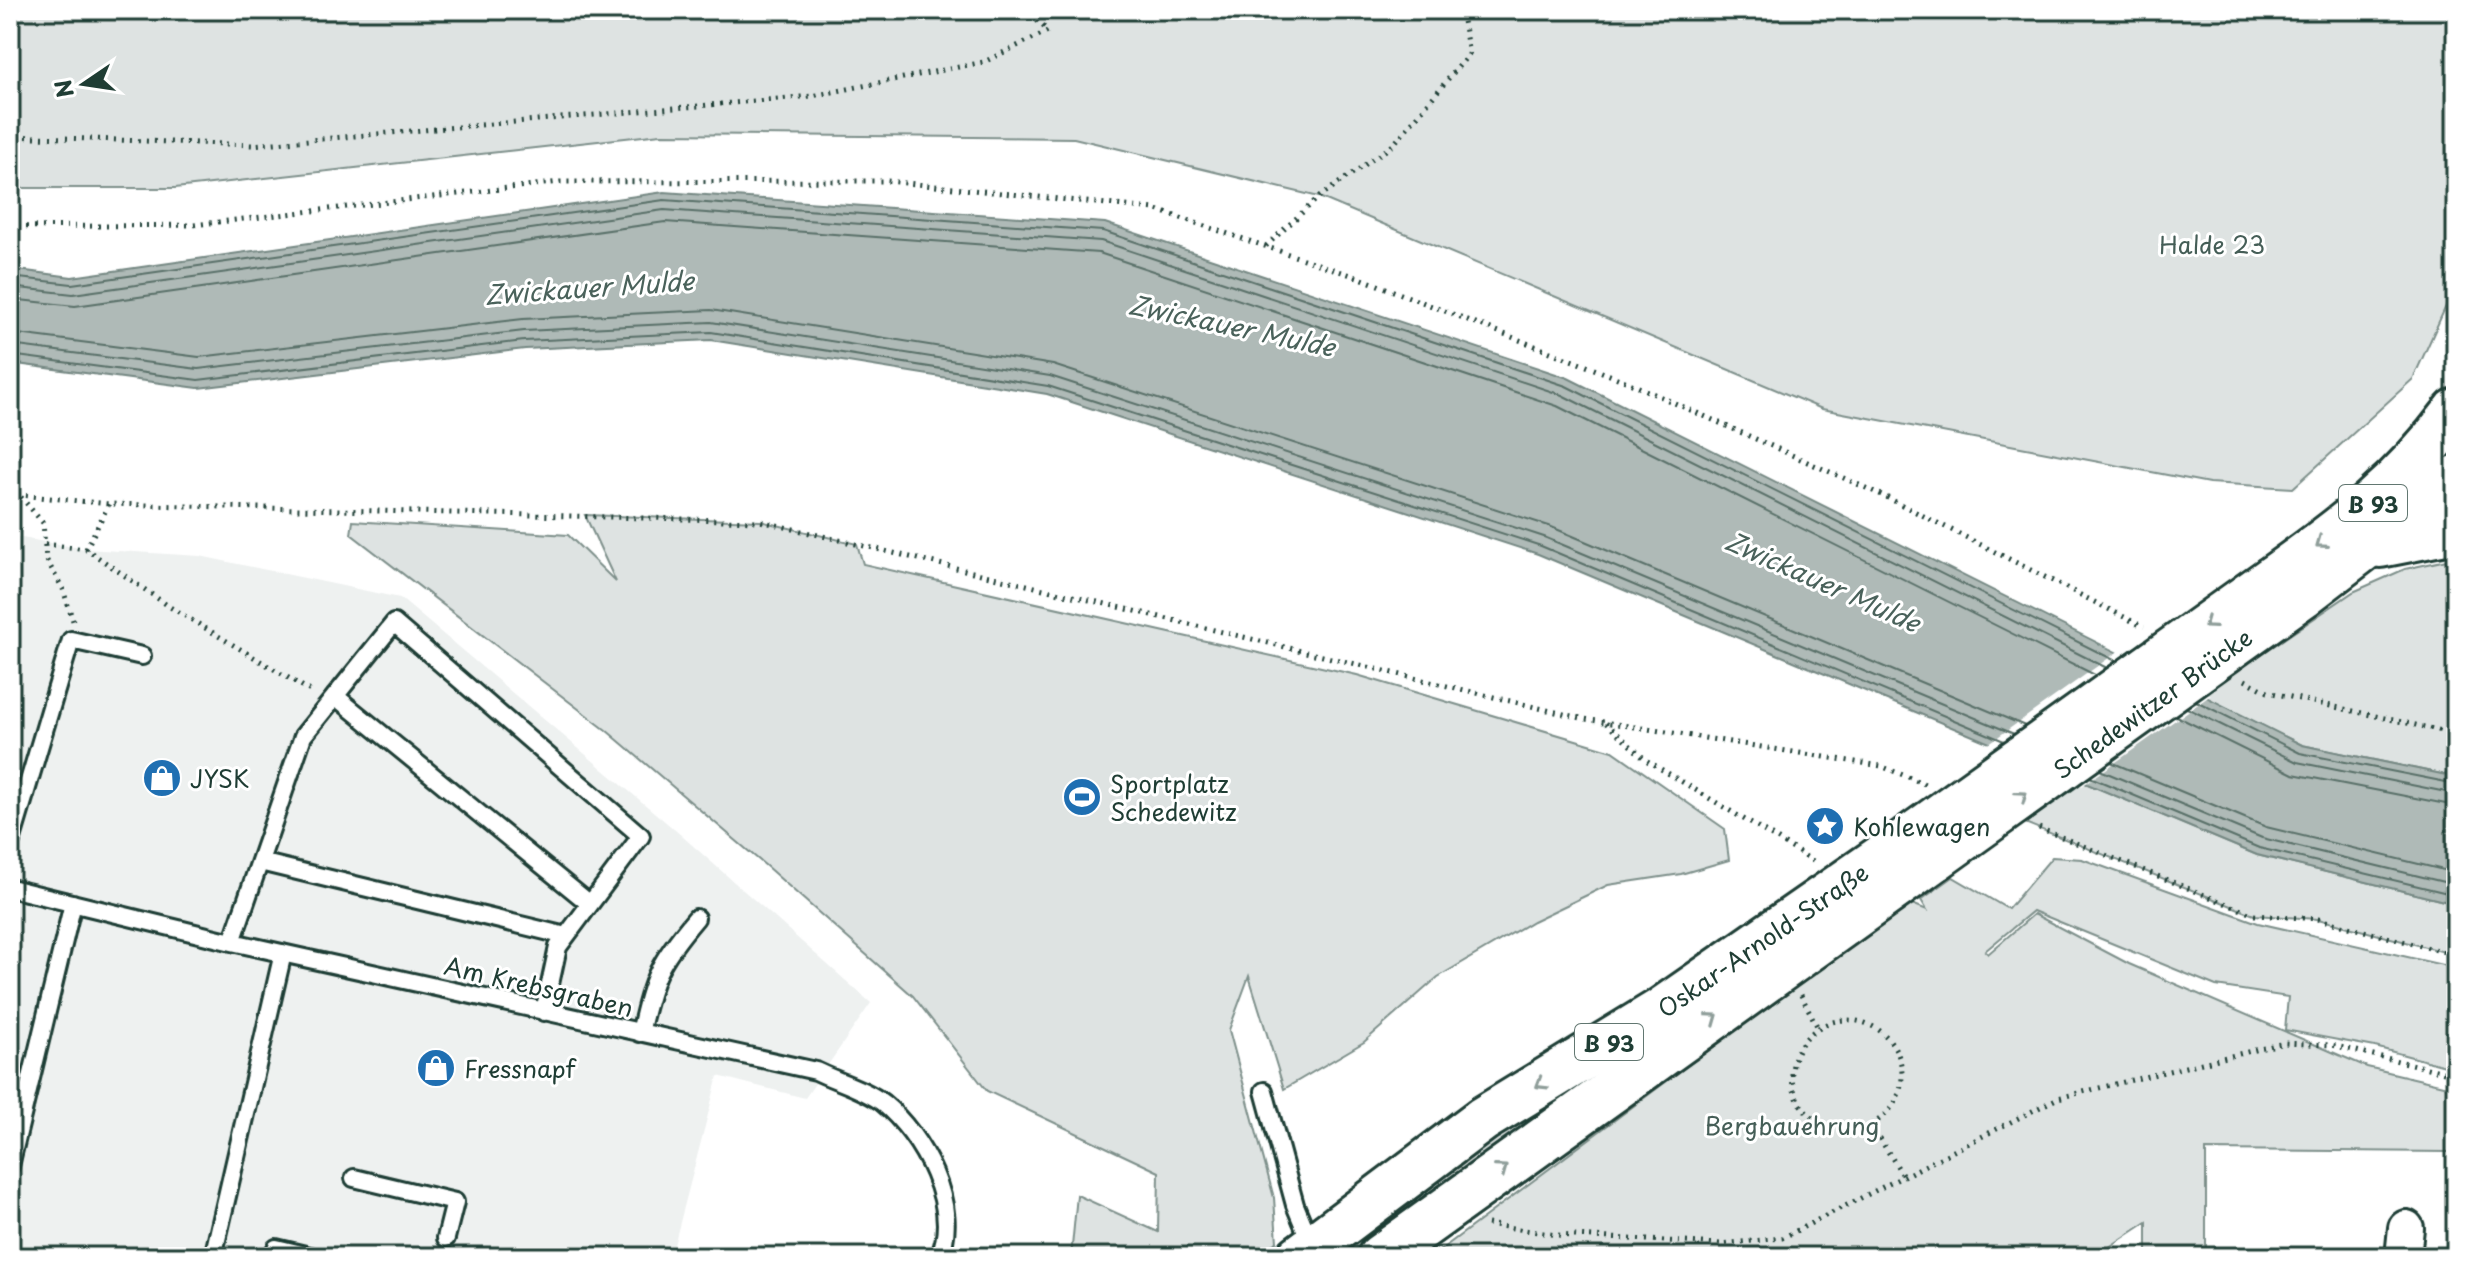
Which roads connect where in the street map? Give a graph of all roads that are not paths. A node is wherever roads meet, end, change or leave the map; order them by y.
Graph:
1 (2456, 411) edge
2 (2456, 478) edge
3 (2456, 530) edge
4 (2369, 547) junction
5 (2288, 586) junction
6 (142, 656) dead end
7 (332, 699) junction
8 (14, 818) edge
9 (10, 845) edge
10 (1922, 848) junction
11 (260, 862) junction
12 (10, 888) edge
13 (73, 903) junction
14 (590, 904) junction
15 (696, 918) dead end
16 (566, 936) junction
17 (232, 942) junction
18 (283, 953) junction
19 (544, 1012) junction
20 (640, 1033) junction
21 (1264, 1091) dead end
22 (10, 1166) edge
23 (354, 1178) dead end
24 (446, 1238) dead end
25 (1306, 1252) edge
26 (213, 1257) edge
27 (273, 1257) edge
28 (314, 1257) edge
29 (939, 1257) edge
30 (1380, 1257) edge

1 -> 5 main road, B 93
2 - 4 main road, B 93
3 - 4 main road, B 93
4 - 5 main road, Schedewitzer Brücke / B 93
5 - 10 main road, Schedewitzer Brücke / B 93, bridge
6 - 8 lane
7 - 11 lane
7 - 14 lane
7 - 14 lane
8 - 9 lane
10 -> 25 main road, Oskar-Arnold-Straße / B 93
30 -> 10 main road, Oskar-Arnold-Straße / B 93
11 - 16 lane
11 - 17 lane
12 - 13 lane, Am Krebsgraben
13 - 17 lane, Am Krebsgraben
13 - 22 lane
14 - 16 lane
15 - 20 lane
16 - 19 lane
17 - 18 lane, Am Krebsgraben
18 - 19 lane, Am Krebsgraben
18 - 26 lane
19 - 20 lane, Am Krebsgraben
20 - 29 lane, Am Krebsgraben
21 - 25 lane
23 - 24 lane
27 - 28 lane

